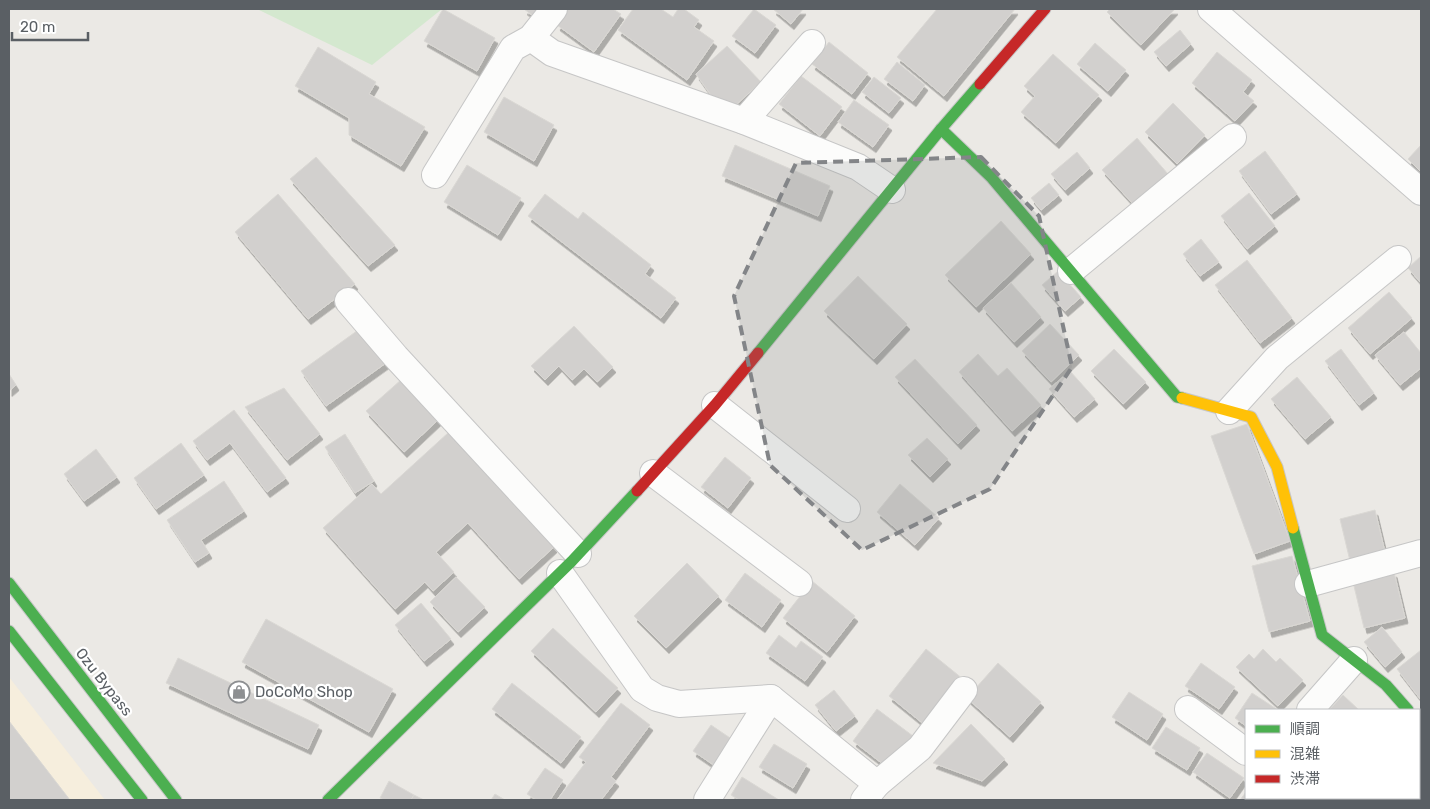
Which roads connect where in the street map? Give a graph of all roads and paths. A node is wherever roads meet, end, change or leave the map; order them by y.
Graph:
1 (554, 9) edge
2 (1211, 9) edge
3 (1041, 10) edge
4 (531, 38) junction
5 (812, 43) dead end
6 (744, 121) junction
7 (941, 129) junction
8 (1233, 137) dead end
9 (435, 174) dead end
10 (892, 190) junction
11 (1421, 192) edge
12 (1398, 259) dead end
13 (1071, 272) junction
14 (348, 301) dead end
15 (715, 405) junction
16 (1230, 411) junction
17 (653, 473) junction
18 (847, 509) dead end
19 (1421, 553) edge
20 (578, 554) junction
21 (560, 573) junction
22 (9, 583) edge
23 (799, 584) dead end
24 (1308, 584) junction
25 (9, 631) edge
26 (1354, 660) junction
27 (964, 690) dead end
28 (771, 698) junction
29 (1188, 709) dead end
30 (1311, 709) edge
31 (1407, 709) edge
32 (1245, 751) edge
33 (871, 792) edge
34 (142, 800) edge
35 (176, 800) edge
36 (328, 800) edge
37 (707, 800) edge

1 - 4 street
2 - 11 street
3 - 7 main road
4 - 6 street
4 - 9 street
5 - 6 street
6 - 10 street
7 - 10 main road
7 - 13 main road
8 - 13 street
10 - 15 main road
12 - 16 street
13 - 16 main road
14 - 20 street
15 - 17 main road
15 - 18 street
16 - 24 main road
17 - 20 main road
17 - 23 street
19 - 24 street
20 - 21 main road
21 - 28 street
21 - 36 main road
22 - 35 main road, Ozu Bypass
24 - 26 main road
25 - 34 main road
26 - 30 street
26 - 31 main road
27 - 33 street
28 - 33 street
28 - 37 street
29 - 32 street

